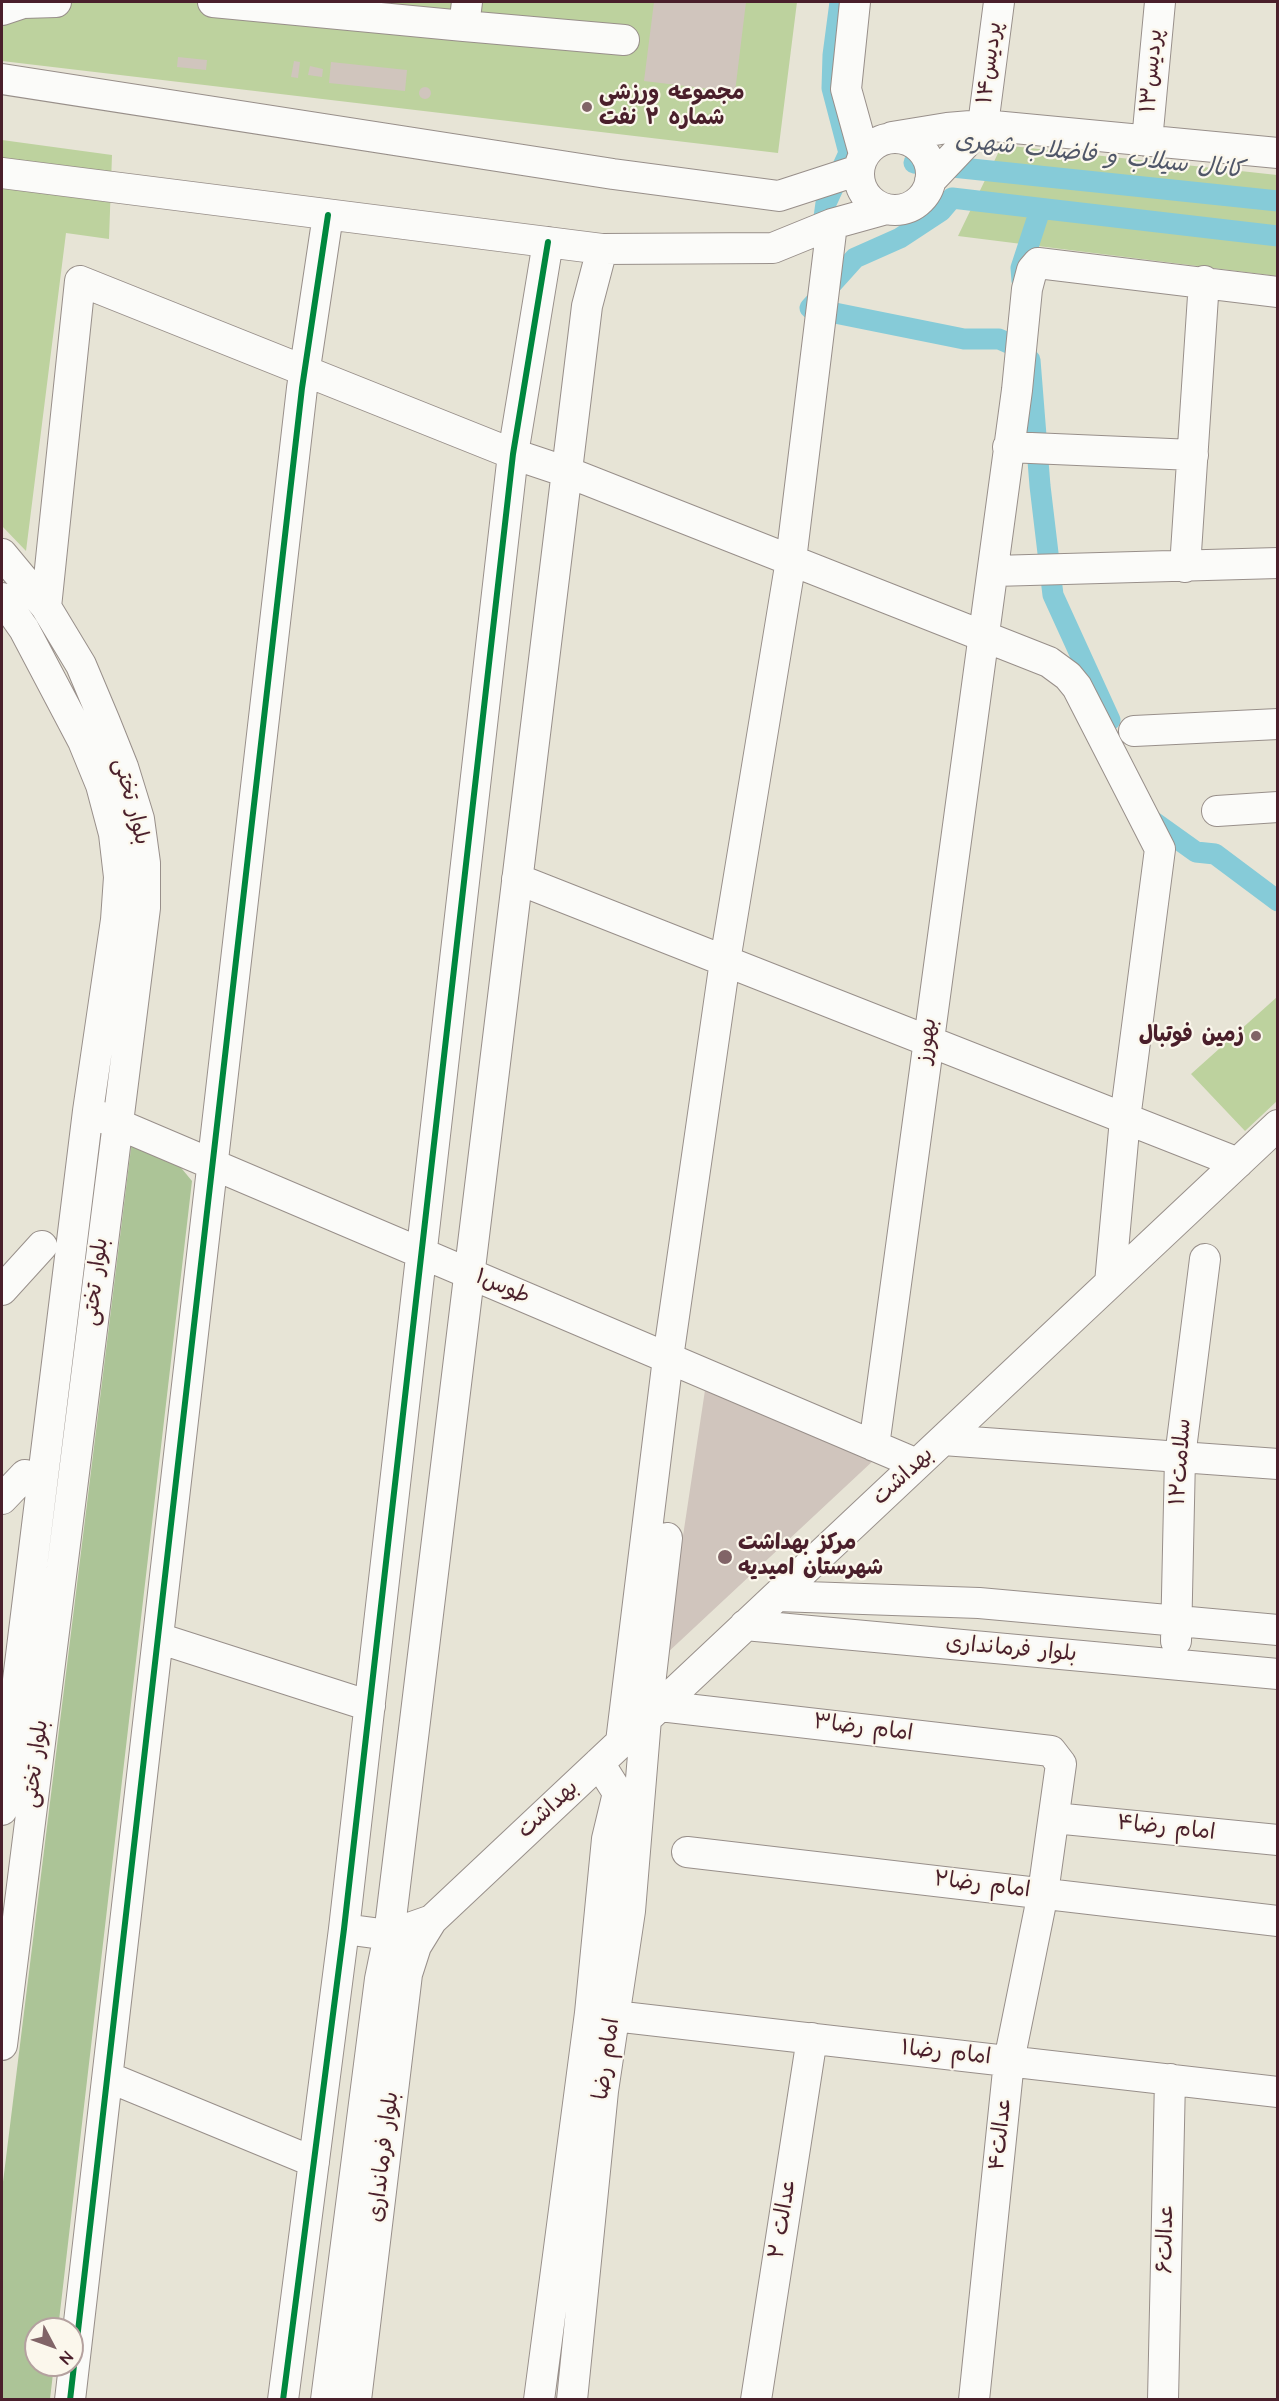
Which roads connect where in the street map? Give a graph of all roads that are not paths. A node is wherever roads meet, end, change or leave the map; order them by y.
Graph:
1 (56, 2) edge
2 (213, 2) edge
3 (855, 2) edge
4 (999, 2) edge
5 (1160, 2) edge
6 (16, 5) edge
7 (466, 14) edge
8 (624, 40) dead end
9 (2, 79) edge
10 (983, 125) junction
11 (892, 137) junction
12 (1147, 141) junction
13 (1278, 153) edge
14 (861, 162) junction
15 (2, 173) edge
16 (930, 181) junction
17 (886, 209) junction
18 (328, 215) junction
19 (832, 224) junction
20 (548, 242) junction
21 (602, 249) junction
22 (1204, 281) junction
23 (1278, 291) edge
24 (304, 371) junction
25 (1008, 447) junction
26 (513, 454) junction
27 (1193, 455) junction
28 (567, 472) junction
29 (2, 554) edge
30 (791, 560) junction
31 (1278, 563) edge
32 (1185, 567) junction
33 (994, 571) junction
34 (2, 598) edge
35 (45, 607) junction
36 (984, 637) junction
37 (1278, 724) edge
38 (1134, 731) dead end
39 (1278, 807) edge
40 (1217, 811) dead end
41 (517, 879) junction
42 (733, 964) junction
43 (928, 1041) junction
44 (88, 1111) junction
45 (1125, 1119) junction
46 (117, 1124) junction
47 (1278, 1125) edge
48 (1238, 1163) junction
49 (213, 1164) junction
50 (42, 1246) dead end
51 (423, 1254) junction
52 (1205, 1259) dead end
53 (469, 1274) junction
54 (1110, 1283) junction
55 (2, 1290) edge
56 (677, 1362) junction
57 (943, 1440) junction
58 (874, 1446) junction
59 (1180, 1457) junction
60 (917, 1464) junction
61 (1278, 1464) edge
62 (25, 1475) dead end
63 (2, 1499) edge
64 (777, 1596) junction
65 (1176, 1620) junction
66 (745, 1625) junction
67 (1278, 1630) edge
68 (158, 1638) junction
69 (1177, 1665) junction
70 (1278, 1674) edge
71 (370, 1706) junction
72 (653, 1712) junction
73 (621, 1742) junction
74 (599, 1763) junction
75 (1061, 1764) joint
76 (2, 1810) edge
77 (1054, 1818) junction
78 (1278, 1840) edge
79 (687, 1852) dead end
80 (1042, 1893) junction
81 (432, 1920) junction
82 (1278, 1921) edge
83 (344, 1929) junction
84 (388, 1935) junction
85 (615, 2016) junction
86 (812, 2038) junction
87 (2, 2045) edge
88 (1009, 2061) junction
89 (108, 2076) junction
90 (1170, 2079) junction
91 (1278, 2091) edge
92 (312, 2175) junction
93 (353, 2193) junction
94 (70, 2400) edge
95 (283, 2400) edge
96 (326, 2400) edge
97 (356, 2400) edge
98 (539, 2400) edge
99 (572, 2400) edge
100 (756, 2400) edge
101 (974, 2400) edge
102 (1164, 2400) edge

1 - 6 street
2 - 7 street
3 - 14 street
4 - 10 street, پردیس۱۴
5 - 12 street, پردیس۱۳
7 - 8 street
9 - 14 street
10 - 11 street
10 - 12 street
10 - 16 street
11 - 14 street
11 - 16 street
12 - 13 street
14 - 17 street
15 - 18 street
16 - 17 street
17 - 19 street
18 - 20 street
18 - 24 street
19 - 21 street
19 - 30 street
20 - 21 street
20 - 26 street
21 - 28 street, بلوار فرمانداری
22 - 23 street
22 - 25 street, بهورز
22 - 27 street
24 - 26 street
24 - 35 street
24 - 49 street
25 - 27 street
25 - 33 street, بهورز
26 - 28 street
26 - 51 street
27 - 32 street
28 - 30 street
28 - 41 street, بلوار فرمانداری
29 - 35 street, بلوار تختی
30 - 36 street
30 - 42 street
31 - 32 street
32 - 33 street
33 - 36 street, بهورز
34 - 44 street, بلوار تختی
35 - 46 street, بلوار تختی
36 - 43 street, بهورز
36 - 45 street
37 - 38 street
39 - 40 street
41 - 42 street
41 - 53 street, بلوار فرمانداری
42 - 43 street
42 - 56 street
43 - 45 street
43 - 58 street, بهورز
44 - 46 street, طوس۱
44 - 76 street, بلوار تختی
45 - 48 street
45 - 54 street
46 - 49 street, طوس۱
46 - 87 street, بلوار تختی
47 - 48 street, بهداشت
48 - 54 street, بهداشت
49 - 51 street, طوس۱
49 - 68 street
50 - 55 street
51 - 53 street, طوس۱
51 - 71 street
52 - 59 street, سلامت۱۲
53 - 56 street, طوس۱
53 - 84 street, بلوار فرمانداری
54 - 57 street, بهداشت
56 - 58 street, طوس۱
56 - 72 street, امام رضا
56 - 73 street
57 - 59 street
57 - 60 street, بهداشت
58 - 60 street, طوس۱
59 - 61 street
59 - 65 street, سلامت۱۲
60 - 64 street, بهداشت
62 - 63 street
64 - 65 street, بلوار فرمانداری
64 - 66 street, بهداشت
65 - 67 street, بلوار فرمانداری
65 - 69 street, سلامت۱۲
66 - 69 street, بلوار فرمانداری
66 - 72 street, بهداشت
68 - 71 street
68 - 89 street
69 - 70 street, بلوار فرمانداری
71 - 83 street
72 - 73 street, بهداشت
72 - 75 street, امام رضا۳
72 - 85 street, امام رضا
73 - 74 street, بهداشت
74 - 81 street, بهداشت
74 - 98 street, امام رضا
75 - 77 street, عدالت۴
77 - 78 street, امام رضا۴
77 - 80 street, عدالت۴
79 - 80 street, امام رضا۲
80 - 82 street, امام رضا۲
80 - 88 street, عدالت۴
81 - 84 street, بهداشت
81 - 97 street, بلوار فرمانداری
83 - 84 street
83 - 92 street
84 - 93 street, بلوار فرمانداری
85 - 86 street, امام رضا۱
85 - 99 street, امام رضا
86 - 88 street, امام رضا۱
86 - 100 street, عدالت ۲
88 - 90 street, امام رضا۱
88 - 101 street, عدالت۴
89 - 92 street
89 - 94 street
90 - 91 street, امام رضا۱
90 - 102 street, عدالت۶
92 - 93 street
92 - 95 street
93 - 96 street, بلوار فرمانداری

